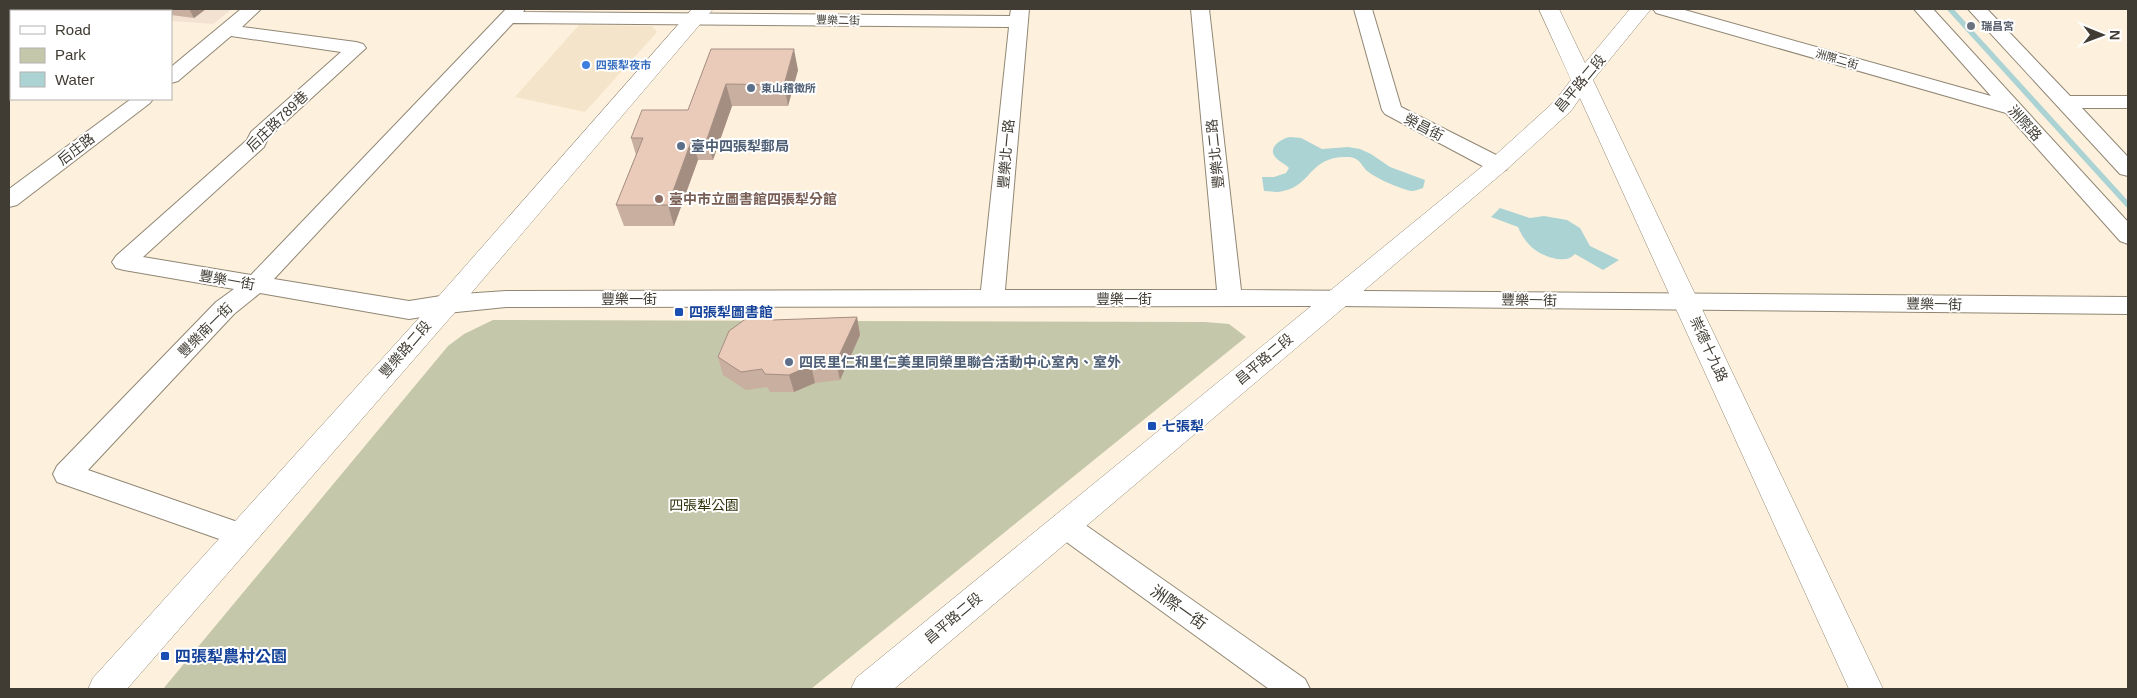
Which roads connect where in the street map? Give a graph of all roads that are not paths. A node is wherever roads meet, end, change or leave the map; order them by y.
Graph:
1 (252, 9) edge
2 (1200, 9) edge
3 (1363, 9) edge
4 (1549, 9) edge
5 (1641, 9) edge
6 (1662, 9) edge
7 (1924, 9) edge
8 (1977, 9) edge
9 (512, 13) edge
10 (699, 13) edge
11 (1019, 15) edge
12 (226, 30) junction
13 (179, 64) edge
14 (172, 75) edge
15 (1582, 80) junction
16 (142, 100) edge
17 (2066, 102) junction
18 (2128, 102) edge
19 (2013, 109) junction
20 (1498, 165) junction
21 (2128, 169) edge
22 (9, 200) edge
23 (2128, 236) edge
24 (124, 262) joint
25 (256, 284) junction
26 (1338, 298) junction
27 (992, 299) junction
28 (1230, 299) junction
29 (1687, 302) junction
30 (447, 304) junction
31 (2128, 306) edge
32 (1064, 525) junction
33 (242, 535) junction
34 (105, 689) edge
35 (868, 689) edge
36 (1294, 689) edge
37 (1866, 689) edge

1 - 12 street
2 - 28 street, 豐樂北二路
3 - 20 street, 榮昌街
4 - 15 street, 崇德十九路
5 - 15 street, 昌平路二段
6 - 19 street, 洲際二街
7 - 19 street, 洲際路
8 - 17 street
9 - 10 street, 豐樂二街
9 - 25 street, 豐樂南一街
10 - 11 street, 豐樂二街
10 - 30 street, 豐樂路二段
11 - 27 street, 豐樂北一路
12 - 13 street
12 - 24 street, 后庄路789巷
13 - 14 street
15 - 20 street, 昌平路二段
15 - 29 street, 崇德十九路
16 - 22 street, 后庄路
17 - 18 street
17 - 21 street
19 - 23 street, 洲際路
20 - 26 street, 昌平路二段
24 - 25 street, 豐樂一街
25 - 30 street, 豐樂一街
25 - 33 street, 豐樂南一街
26 - 28 street, 豐樂一街
26 - 29 street, 豐樂一街
26 - 32 street, 昌平路二段
27 - 28 street, 豐樂一街
27 - 30 street, 豐樂一街
29 - 31 street, 豐樂一街
29 - 37 street, 崇德十九路
30 - 33 street, 豐樂路二段
32 - 35 street, 昌平路二段
32 - 36 street, 洲際一街
33 - 34 street, 豐樂路二段

